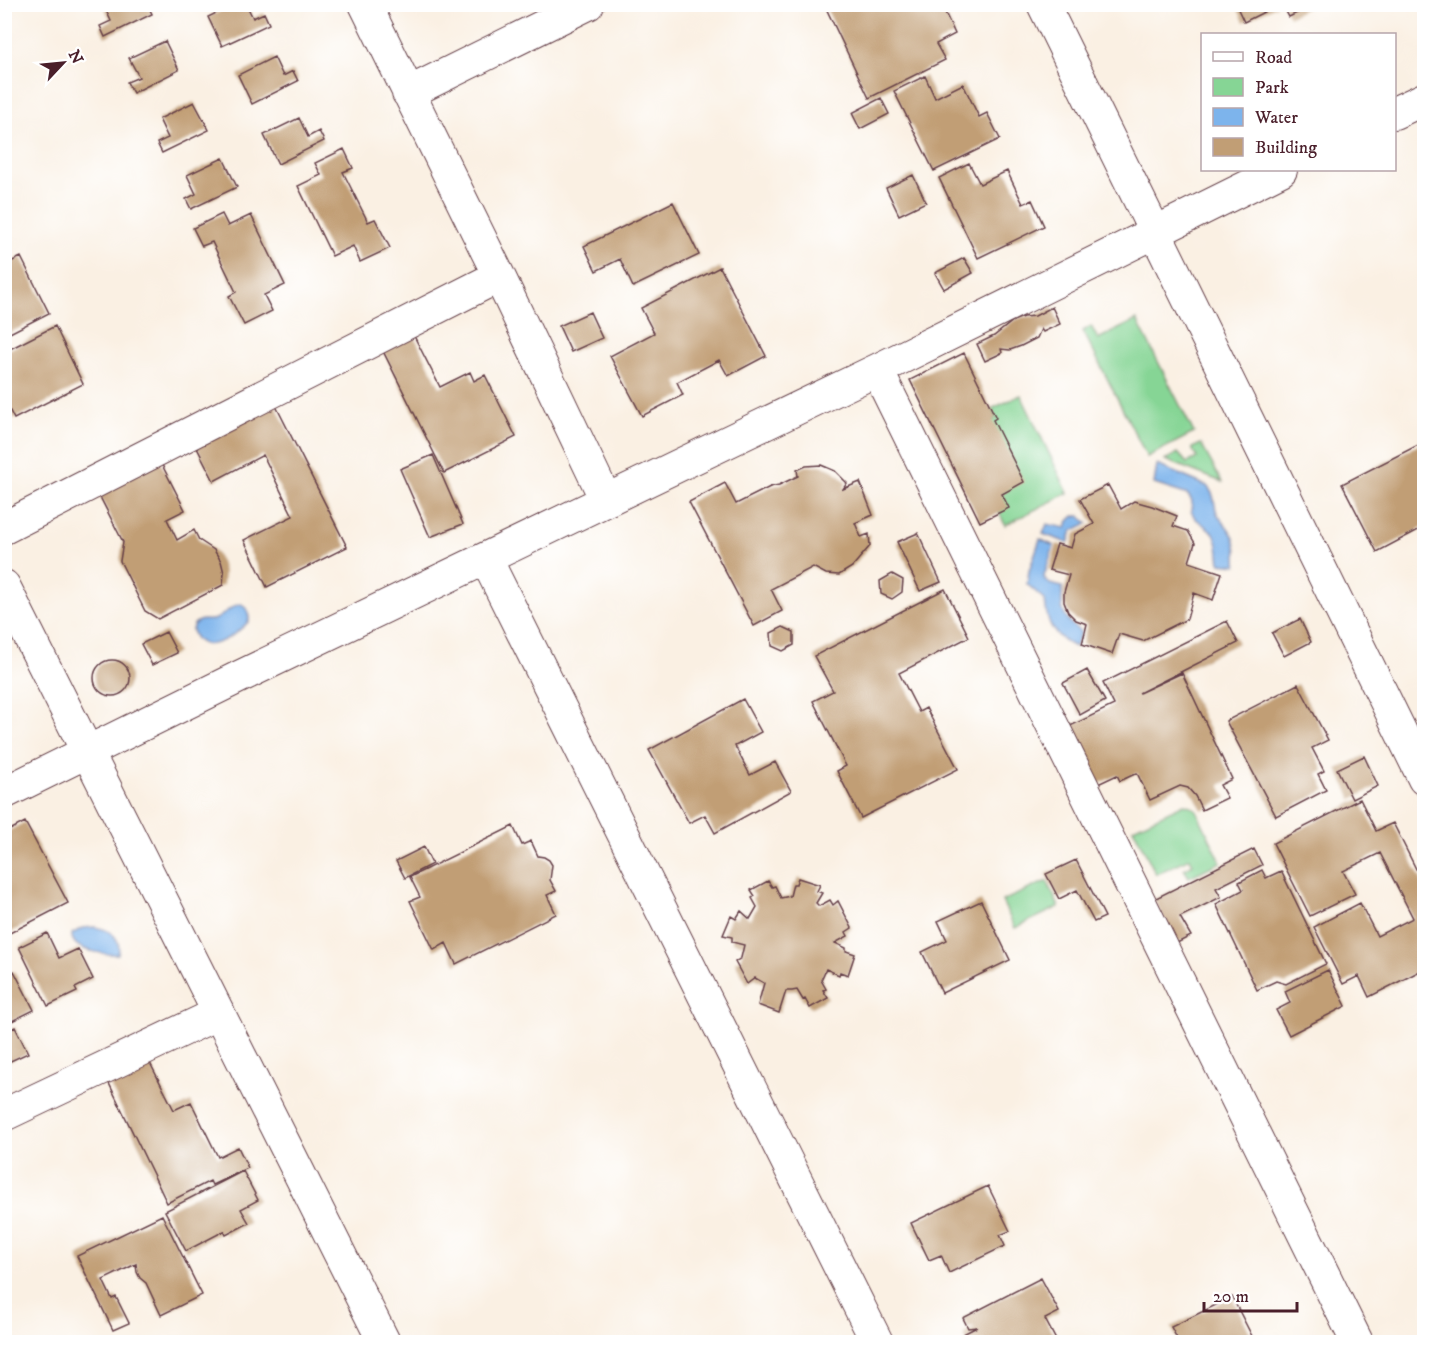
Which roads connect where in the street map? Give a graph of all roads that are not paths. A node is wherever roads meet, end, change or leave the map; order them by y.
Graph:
1 (365, 4) edge
2 (588, 4) edge
3 (1043, 4) edge
4 (408, 93) junction
5 (1425, 99) edge
6 (1396, 114) edge
7 (1279, 171) edge
8 (1155, 232) junction
9 (500, 276) junction
10 (877, 370) junction
11 (606, 500) junction
12 (4, 528) edge
13 (486, 559) junction
14 (4, 586) edge
15 (87, 751) junction
16 (1425, 779) edge
17 (4, 793) edge
18 (219, 1013) junction
19 (4, 1115) edge
20 (384, 1342) edge
21 (877, 1342) edge
22 (1357, 1342) edge

1 - 4 street
2 - 4 street
3 - 8 street
4 - 9 street
5 - 6 street
7 - 8 street
8 - 10 street
8 - 16 street
9 - 11 street
9 - 12 street
10 - 11 street
10 - 22 street
11 - 13 street
13 - 15 street
13 - 21 street
14 - 15 street
15 - 17 street
15 - 18 street
18 - 19 street
18 - 20 street

